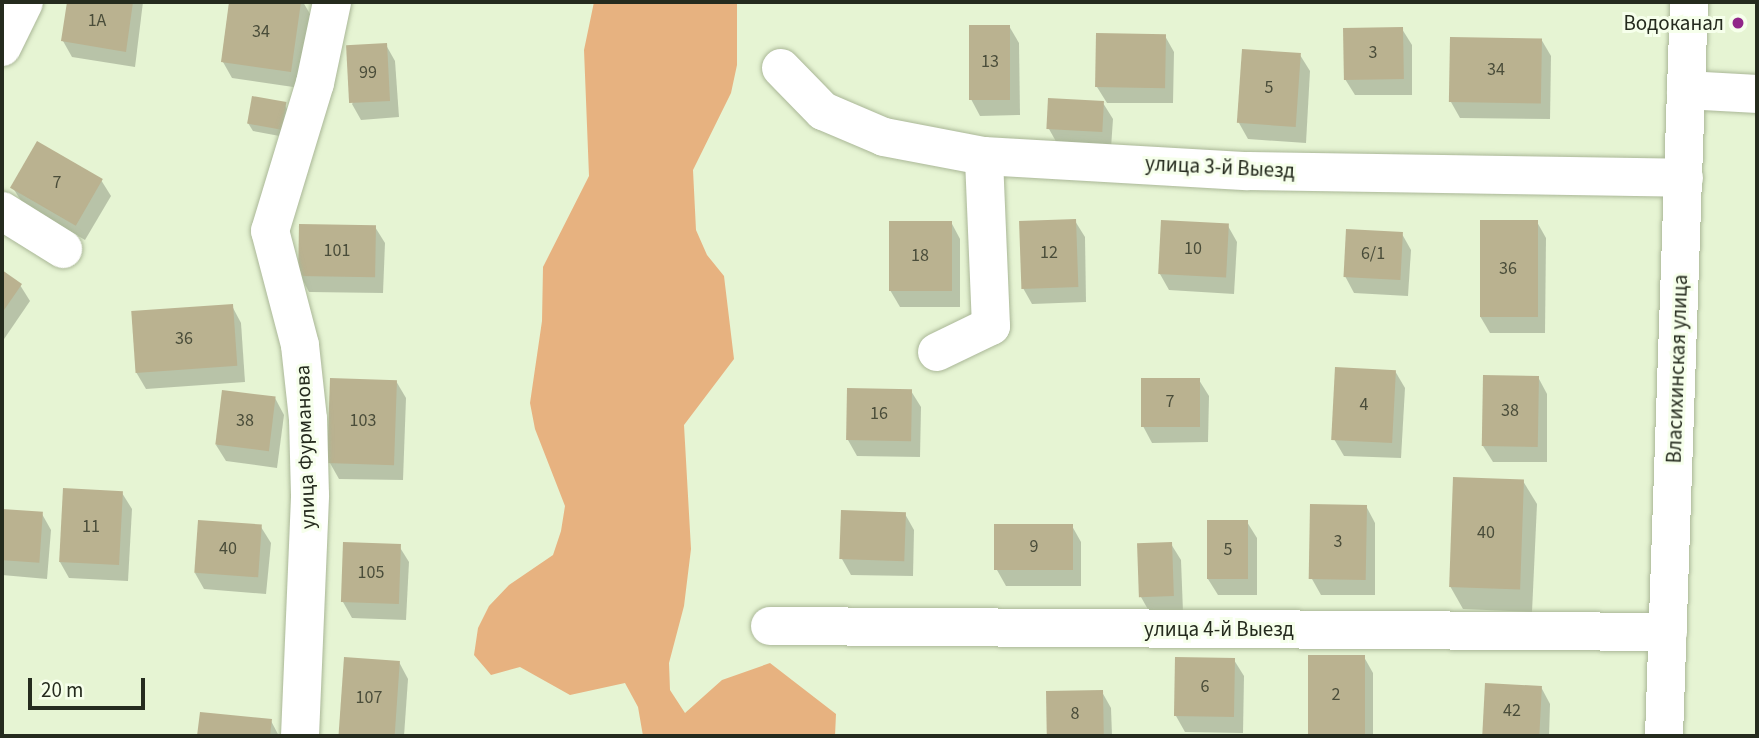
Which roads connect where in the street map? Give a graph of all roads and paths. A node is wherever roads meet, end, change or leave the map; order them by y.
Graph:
1 (24, 2) edge
2 (332, 2) edge
3 (1689, 2) edge
4 (2, 47) edge
5 (780, 68) dead end
6 (1686, 90) junction
7 (1757, 94) edge
8 (984, 156) junction
9 (1684, 178) junction
10 (2, 211) edge
11 (63, 249) dead end
12 (937, 352) dead end
13 (770, 626) dead end
14 (1668, 632) junction
15 (300, 736) edge
16 (1664, 736) edge

1 - 4 street
2 - 15 street, улица Фурманова
3 - 6 street, Власихинская улица
5 - 8 street, улица 3-й Выезд
6 - 7 street
6 - 9 street, Власихинская улица
8 - 9 street, улица 3-й Выезд
8 - 12 street
9 - 14 street, Власихинская улица
10 - 11 street
13 - 14 street, улица 4-й Выезд
14 - 16 street, Власихинская улица

